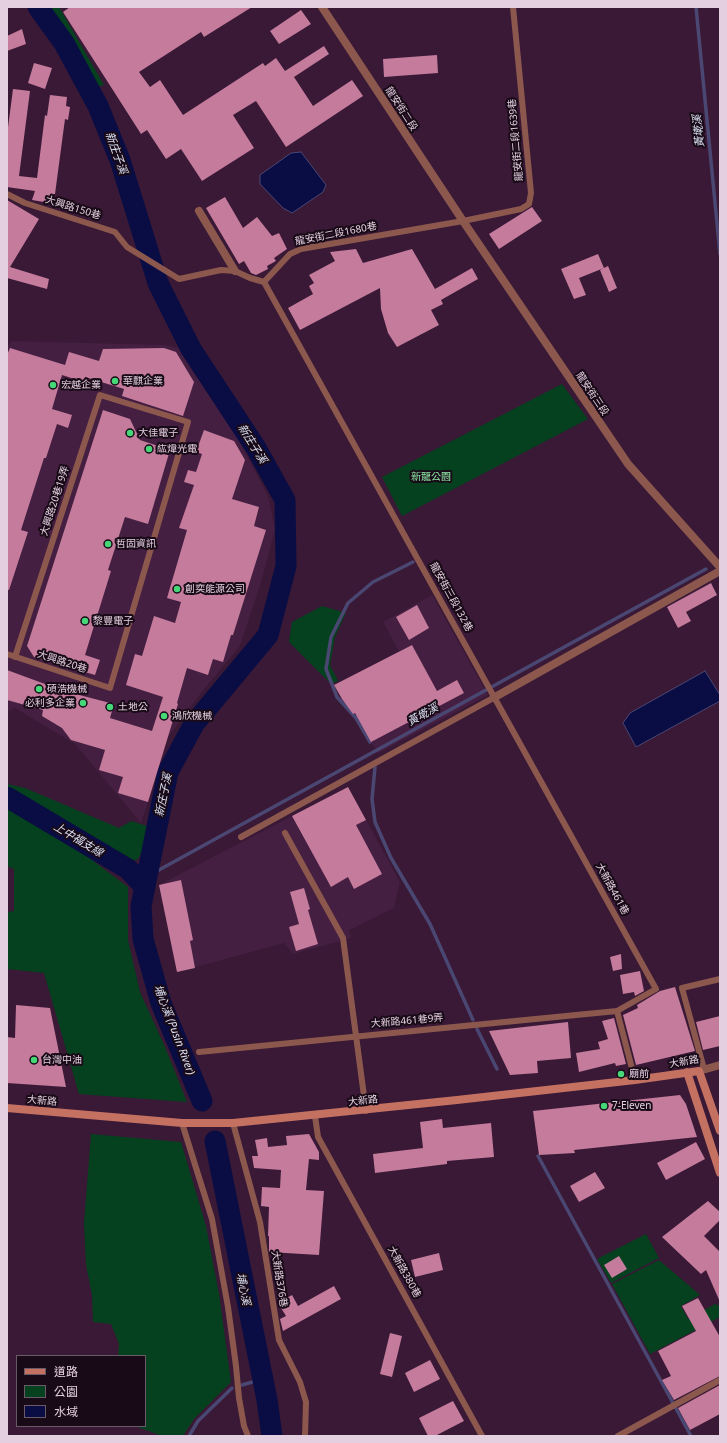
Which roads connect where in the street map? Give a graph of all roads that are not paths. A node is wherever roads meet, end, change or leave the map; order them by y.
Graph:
1 (322, 7) edge
2 (513, 7) edge
3 (7, 194) edge
4 (199, 211) dead end
5 (463, 221) junction
6 (235, 271) junction
7 (264, 282) junction
8 (720, 567) edge
9 (720, 571) edge
10 (7, 654) edge
11 (15, 657) junction
12 (110, 688) joint
13 (495, 697) junction
14 (285, 834) dead end
15 (241, 837) dead end
16 (720, 979) edge
17 (617, 1012) junction
18 (356, 1036) junction
19 (199, 1052) dead end
20 (720, 1065) edge
21 (702, 1070) junction
22 (687, 1072) junction
23 (636, 1080) junction
24 (7, 1108) edge
25 (366, 1110) junction
26 (315, 1116) junction
27 (186, 1123) junction
28 (231, 1123) junction
29 (720, 1131) edge
30 (720, 1173) edge
31 (720, 1380) edge
32 (248, 1436) edge
33 (305, 1436) edge
34 (482, 1436) edge
35 (618, 1436) edge

1 - 5 street, 龍安街二段
2 - 5 lane, 龍安街二段1639巷
3 - 6 lane, 大興路150巷
4 - 6 street
5 - 7 lane, 龍安街二段1680巷
5 - 8 street, 龍安街三段
6 - 7 lane
7 - 13 lane, 龍安街三段132巷
9 - 13 street
10 - 11 lane, 大興路20巷
11 - 12 lane, 大興路20巷
11 - 12 lane, 大興路20巷19弄
13 - 15 lane
13 - 17 lane, 大新路461巷
14 - 18 lane
16 - 21 lane
17 - 18 lane, 大新路461巷9弄
17 - 23 lane
18 - 19 lane, 大新路461巷9弄
18 - 25 lane
20 - 21 street, 大新路
21 - 22 main road, 大新路
21 - 29 main road
22 - 23 main road, 大新路
22 - 30 main road
23 - 25 main road, 大新路
24 - 27 main road, 大新路
25 - 26 main road, 大新路
26 - 28 main road, 大新路
26 - 34 lane, 大新路380巷
27 - 28 main road, 大新路
27 - 32 lane
28 - 33 lane, 大新路376巷
31 - 35 lane

